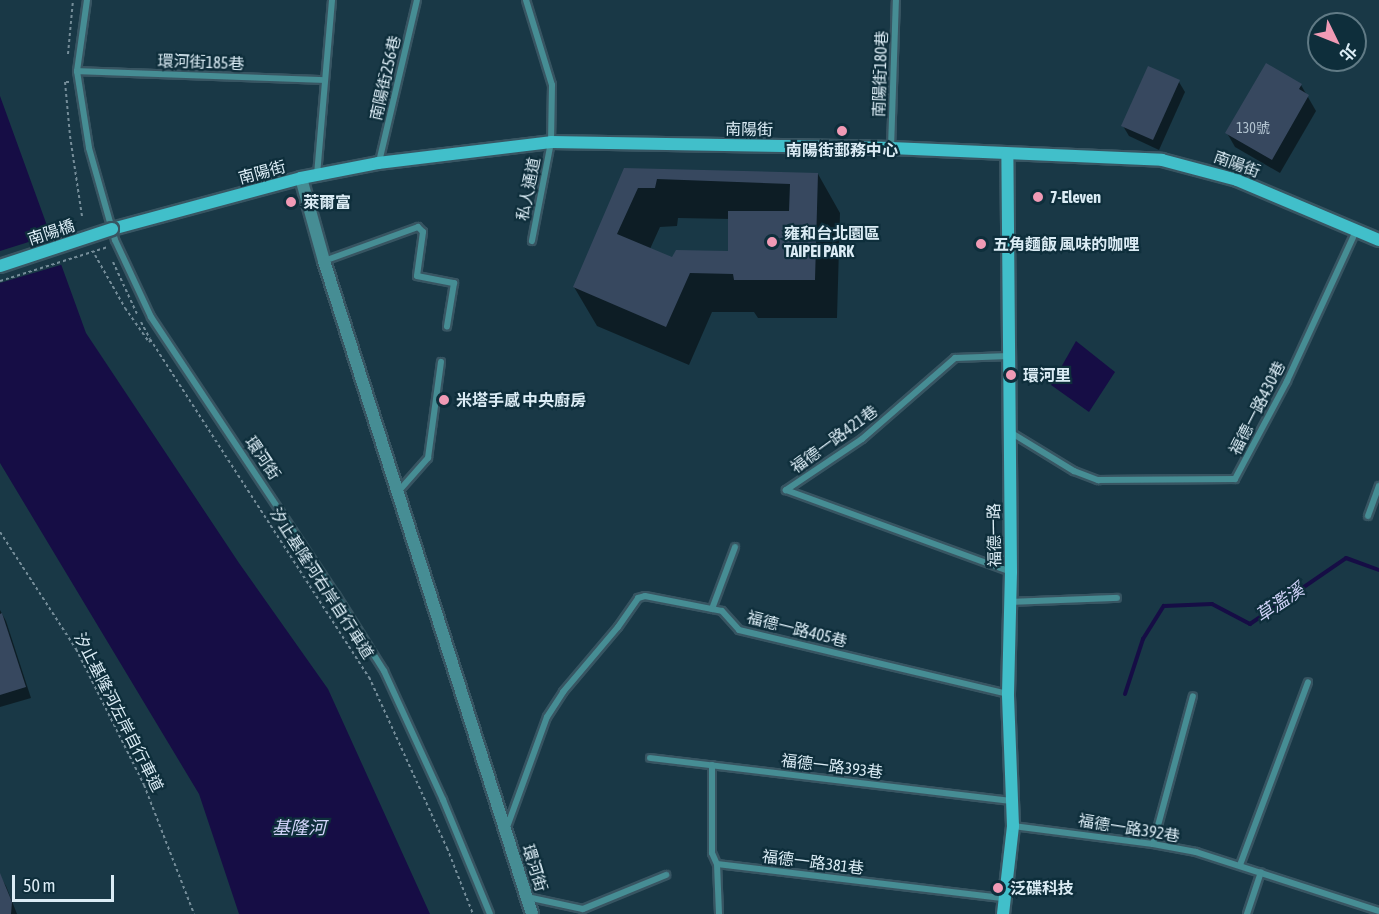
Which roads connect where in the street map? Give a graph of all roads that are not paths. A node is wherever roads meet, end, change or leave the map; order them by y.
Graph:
1 (87, 0) edge
2 (332, 0) edge
3 (417, 0) edge
4 (526, 0) edge
5 (896, 0) edge
6 (77, 71) junction
7 (323, 80) junction
8 (551, 142) junction
9 (891, 148) junction
10 (1007, 155) junction
11 (378, 163) junction
12 (316, 176) junction
13 (301, 178) junction
14 (112, 229) junction
15 (1356, 231) junction
16 (1379, 240) edge
17 (532, 241) dead end
18 (324, 261) junction
19 (0, 266) edge
20 (447, 326) dead end
21 (1010, 356) junction
22 (441, 362) dead end
23 (1009, 432) junction
24 (1379, 486) edge
25 (397, 493) junction
26 (1368, 516) dead end
27 (735, 547) dead end
28 (1011, 572) junction
29 (1117, 598) dead end
30 (1011, 602) junction
31 (712, 609) junction
32 (1308, 682) dead end
33 (1008, 694) junction
34 (1193, 696) dead end
35 (650, 758) dead end
36 (712, 765) junction
37 (1010, 801) junction
38 (1012, 826) junction
39 (506, 831) junction
40 (1153, 844) junction
41 (717, 864) junction
42 (1240, 865) junction
43 (1261, 872) junction
44 (666, 874) dead end
45 (526, 897) junction
46 (1005, 898) junction
47 (1379, 911) edge
48 (490, 914) edge
49 (532, 914) edge
50 (719, 914) edge
51 (1003, 914) edge
52 (1247, 914) edge

1 - 6 lane, 環河街
2 - 7 lane
3 - 11 lane, 南陽街256巷
4 - 8 lane, 私人通道
5 - 9 lane, 南陽街180巷
6 - 7 lane, 環河街185巷
6 - 14 lane, 環河街
7 - 12 lane
8 - 9 street, 南陽街
8 - 11 street, 南陽街
8 - 17 lane, 私人通道
9 - 10 street, 南陽街
10 - 15 street, 南陽街
10 - 21 street, 福德一路
11 - 12 street, 南陽街
12 - 13 street, 南陽街
13 - 14 street, 南陽街
13 - 18 street, 環河街
14 - 19 street, 南陽橋, bridge
14 - 48 lane, 環河街
15 - 16 street, 南陽街
15 - 23 lane, 福德一路430巷
18 - 20 lane
18 - 25 street, 環河街
21 - 23 street, 福德一路
21 - 28 lane, 福德一路421巷
22 - 25 lane
23 - 28 street, 福德一路
24 - 26 lane
25 - 39 street, 環河街
27 - 31 lane
28 - 30 street, 福德一路
29 - 30 lane
30 - 33 street, 福德一路
31 - 33 lane, 福德一路405巷
31 - 39 lane, 福德一路405巷
32 - 42 lane
33 - 37 street, 福德一路
34 - 40 lane
35 - 36 lane, 福德一路393巷
36 - 37 lane, 福德一路393巷
36 - 41 lane
37 - 38 street, 福德一路
38 - 40 lane, 福德一路392巷
38 - 46 street, 福德一路
39 - 45 street, 環河街
40 - 42 lane, 福德一路392巷
41 - 46 lane, 福德一路381巷
41 - 50 lane
42 - 43 lane, 福德一路392巷
43 - 47 lane, 福德一路392巷
43 - 52 lane
44 - 45 lane
45 - 49 street, 環河街
46 - 51 street, 福德一路

